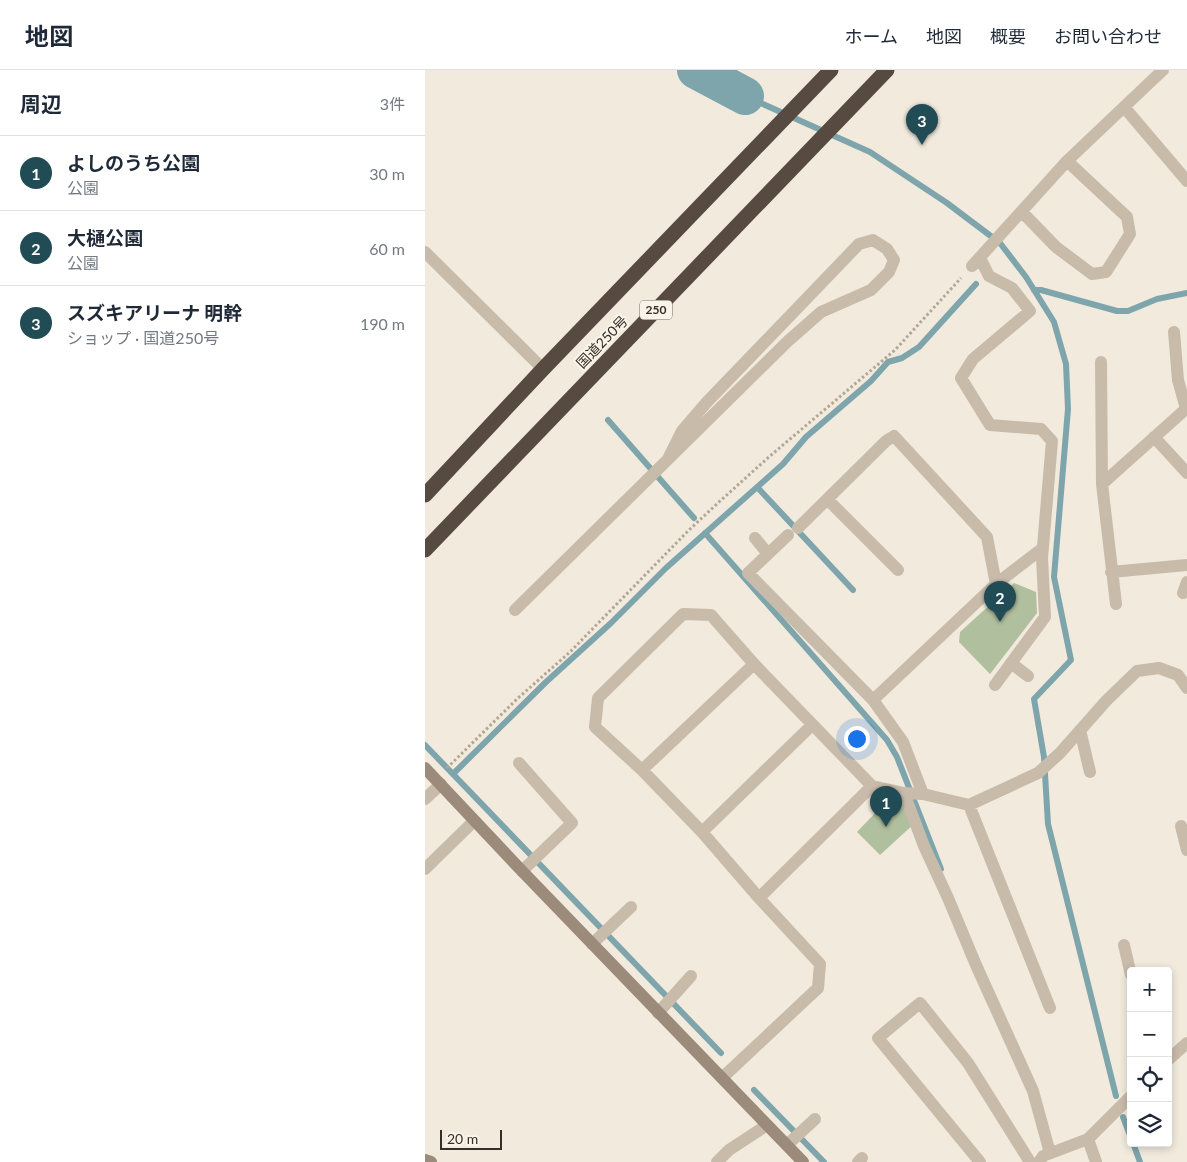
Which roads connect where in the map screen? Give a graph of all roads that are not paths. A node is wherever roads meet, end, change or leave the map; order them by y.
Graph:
1 (831, 70) edge
2 (887, 70) edge
3 (1163, 70) edge
4 (1124, 107) junction
5 (1067, 161) junction
6 (1187, 181) edge
7 (1022, 212) junction
8 (425, 252) edge
9 (1174, 332) dead end
10 (1101, 362) dead end
11 (543, 369) junction
12 (1186, 408) edge
13 (1154, 437) junction
14 (668, 459) junction
15 (1187, 473) edge
16 (1101, 484) junction
17 (425, 495) edge
18 (828, 500) junction
19 (755, 538) dead end
20 (1043, 548) junction
21 (425, 550) edge
22 (768, 554) junction
23 (1187, 565) edge
24 (898, 570) dead end
25 (1111, 572) junction
26 (996, 584) junction
27 (1116, 604) dead end
28 (515, 610) dead end
29 (1011, 663) junction
30 (754, 664) junction
31 (1028, 676) dead end
32 (995, 685) dead end
33 (1187, 688) edge
34 (873, 700) junction
35 (812, 725) junction
36 (1080, 730) junction
37 (519, 763) dead end
38 (425, 768) edge
39 (642, 770) junction
40 (1089, 772) dead end
41 (441, 784) junction
42 (872, 786) junction
43 (913, 793) junction
44 (425, 799) edge
45 (969, 805) junction
46 (474, 821) junction
47 (1181, 826) dead end
48 (702, 832) junction
49 (1187, 850) edge
50 (425, 869) edge
51 (522, 871) junction
52 (759, 898) junction
53 (631, 907) dead end
54 (592, 944) junction
55 (1124, 945) dead end
56 (1129, 967) edge
57 (691, 976) dead end
58 (1050, 1008) dead end
59 (658, 1013) junction
60 (1187, 1043) edge
61 (1171, 1057) edge
62 (722, 1078) junction
63 (1127, 1100) edge
64 (815, 1119) dead end
65 (767, 1126) junction
66 (1088, 1139) junction
67 (787, 1145) junction
68 (1050, 1153) junction
69 (425, 1160) edge
70 (431, 1162) edge
71 (717, 1162) edge
72 (803, 1162) edge
73 (980, 1162) edge
74 (1030, 1162) edge
75 (1039, 1162) edge
76 (1096, 1162) edge

1 - 11 highway, 国道250号
2 - 21 highway, 国道250号 / 250
3 - 4 street
4 - 5 street
4 - 6 street
5 - 7 street
5 - 7 street
7 - 20 street
8 - 11 street
9 - 12 street
10 - 16 street
11 - 17 highway, 国道250号
12 - 13 street
13 - 15 street
13 - 16 street
14 - 14 street
14 - 28 street
16 - 25 street
18 - 22 street
18 - 24 street
18 - 26 street
19 - 22 street
20 - 26 street
20 - 29 street
22 - 34 street
23 - 25 street
25 - 27 street
26 - 34 street
29 - 31 street
29 - 32 street
30 - 35 street
30 - 39 street
30 - 39 street
33 - 36 street
34 - 43 street
35 - 42 street
35 - 48 street
36 - 40 street
36 - 45 street
37 - 51 street
38 - 41 street
39 - 48 street
41 - 44 street
41 - 46 street
42 - 43 street
42 - 52 street
43 - 45 street
43 - 68 street
45 - 58 street
46 - 50 street
46 - 51 street
47 - 49 street
48 - 52 street
51 - 54 street
52 - 62 street
53 - 54 street
54 - 59 street
55 - 56 street
57 - 59 street
59 - 62 street
60 - 61 street
62 - 65 street
63 - 66 street
64 - 67 street
65 - 67 street
65 - 71 street
66 - 68 street
66 - 76 street
67 - 72 street
68 - 75 street
69 - 70 street
73 - 74 street

